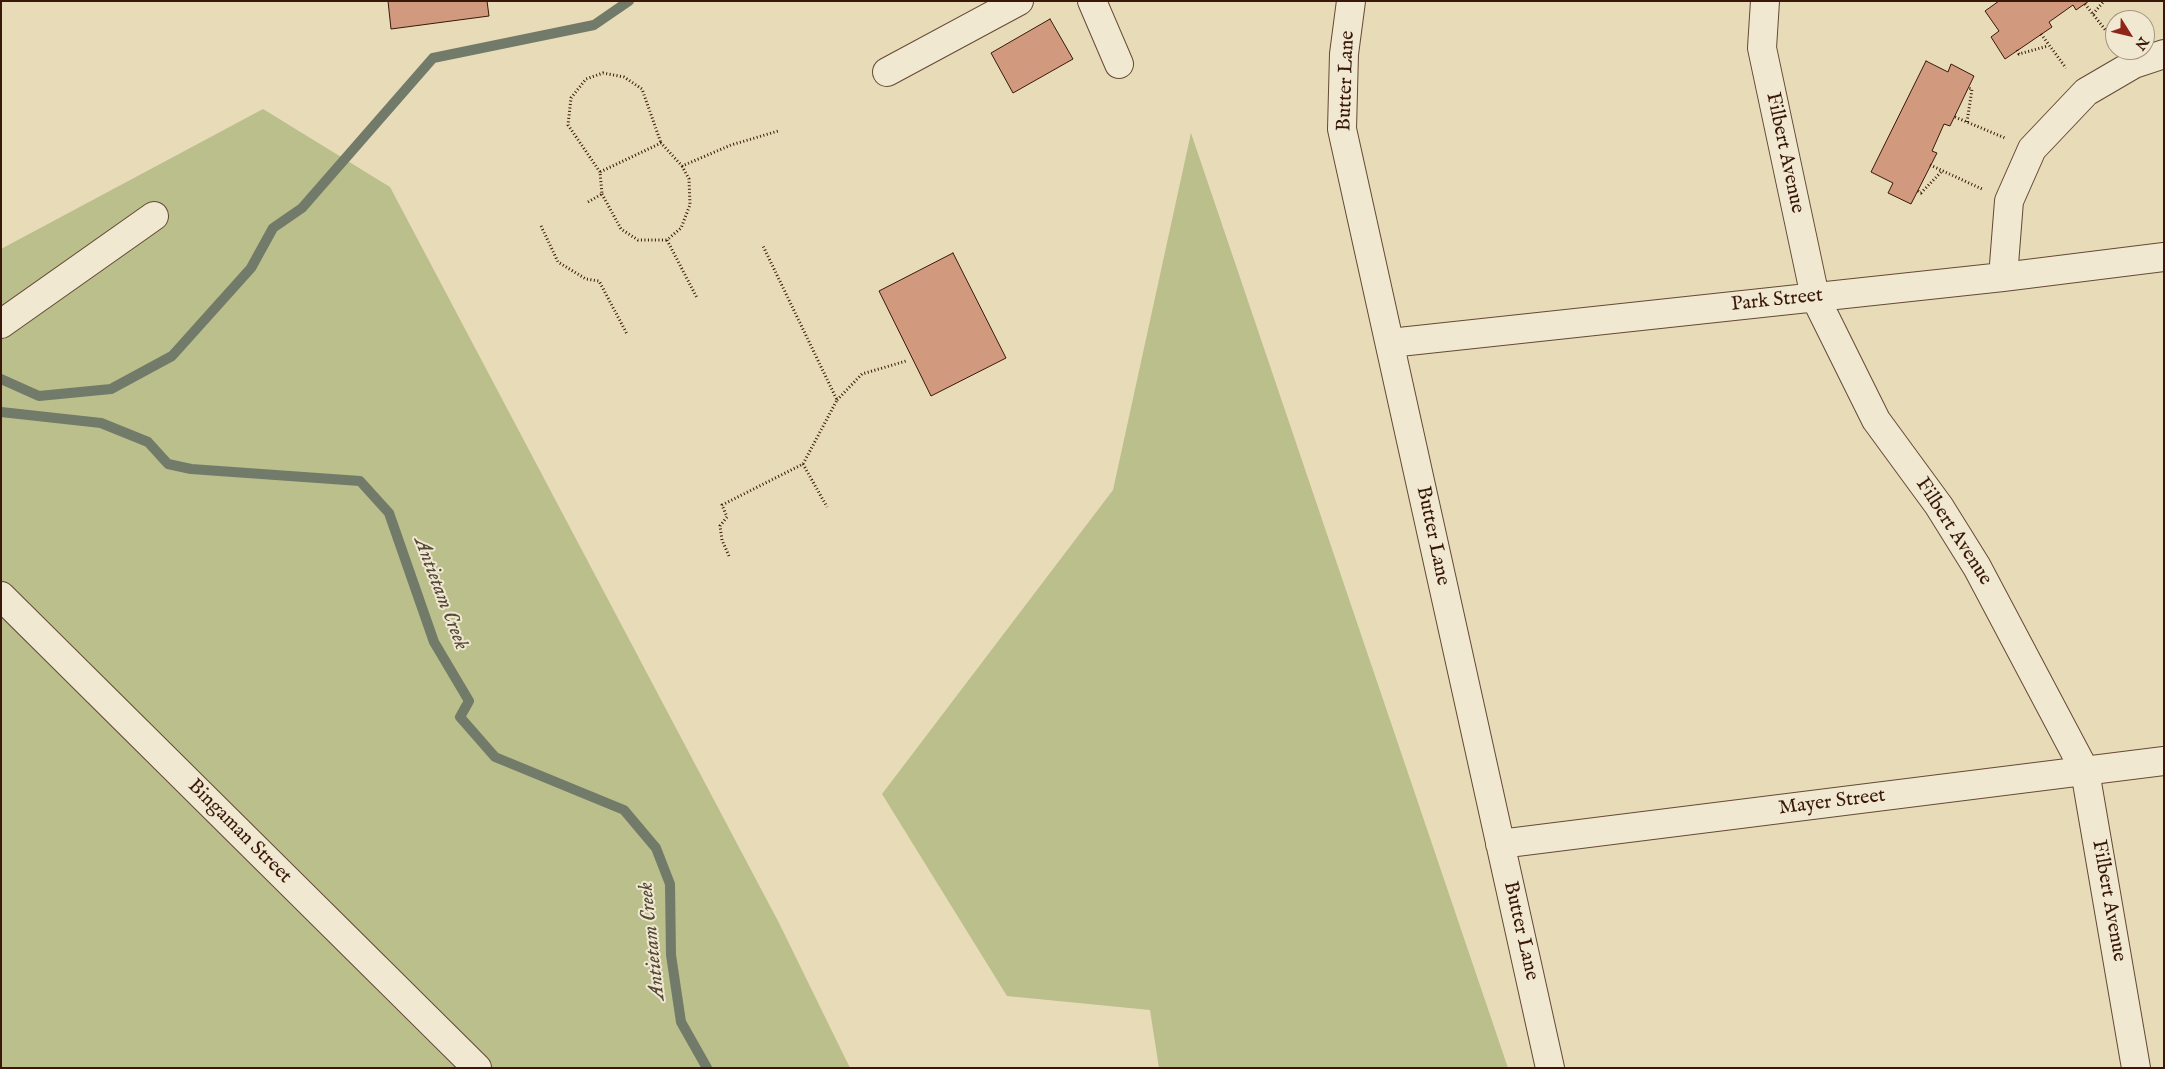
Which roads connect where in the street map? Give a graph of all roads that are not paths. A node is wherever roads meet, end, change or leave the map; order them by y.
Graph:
1 (1020, 1) edge
2 (1092, 1) edge
3 (1351, 1) edge
4 (1766, 1) edge
5 (2164, 54) edge
6 (1119, 64) dead end
7 (887, 72) dead end
8 (154, 216) dead end
9 (2164, 257) edge
10 (2003, 277) junction
11 (1815, 297) junction
12 (1, 324) edge
13 (1390, 343) junction
14 (1, 596) edge
15 (2164, 761) edge
16 (2085, 771) junction
17 (1500, 844) junction
18 (477, 1068) edge
19 (1550, 1068) edge
20 (2136, 1068) edge

1 - 7 street
2 - 6 street
3 - 13 street, Butter Lane
4 - 11 street, Filbert Avenue
5 - 10 street
8 - 12 street
9 - 10 street, Park Street
10 - 11 street, Park Street
11 - 13 street, Park Street
11 - 16 street, Filbert Avenue
13 - 17 street, Butter Lane
14 - 18 street, Bingaman Street
15 - 16 street, Mayer Street
16 - 17 street, Mayer Street
16 - 20 street, Filbert Avenue
17 - 19 street, Butter Lane

